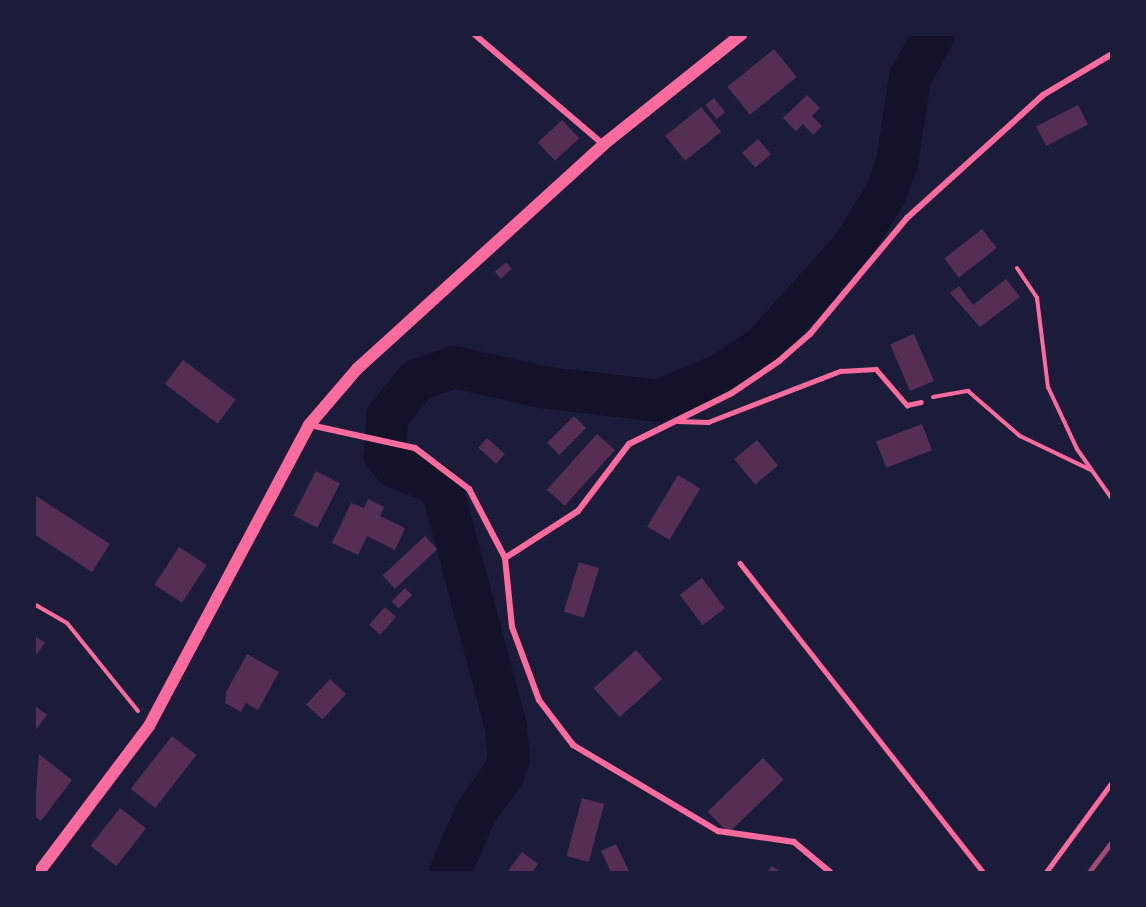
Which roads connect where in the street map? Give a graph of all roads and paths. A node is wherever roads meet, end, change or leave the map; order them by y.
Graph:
1 (474, 34) edge
2 (742, 34) edge
3 (1112, 54) edge
4 (604, 144) junction
5 (1017, 268) dead end
6 (921, 402) joint
7 (675, 421) junction
8 (309, 425) junction
9 (1092, 471) junction
10 (1112, 499) edge
11 (505, 558) junction
12 (740, 563) dead end
13 (34, 604) edge
14 (149, 726) junction
15 (1112, 782) edge
16 (39, 873) edge
17 (830, 873) edge
18 (982, 873) edge
19 (1046, 873) edge

1 - 4 street
2 - 4 main road
3 - 7 street
4 - 8 main road
5 - 9 path
6 - 7 lane
6 - 9 path
7 - 11 street
8 - 11 street
8 - 14 main road
9 - 10 path
11 - 17 street
12 - 18 lane
13 - 14 path
14 - 16 main road
15 - 19 lane

